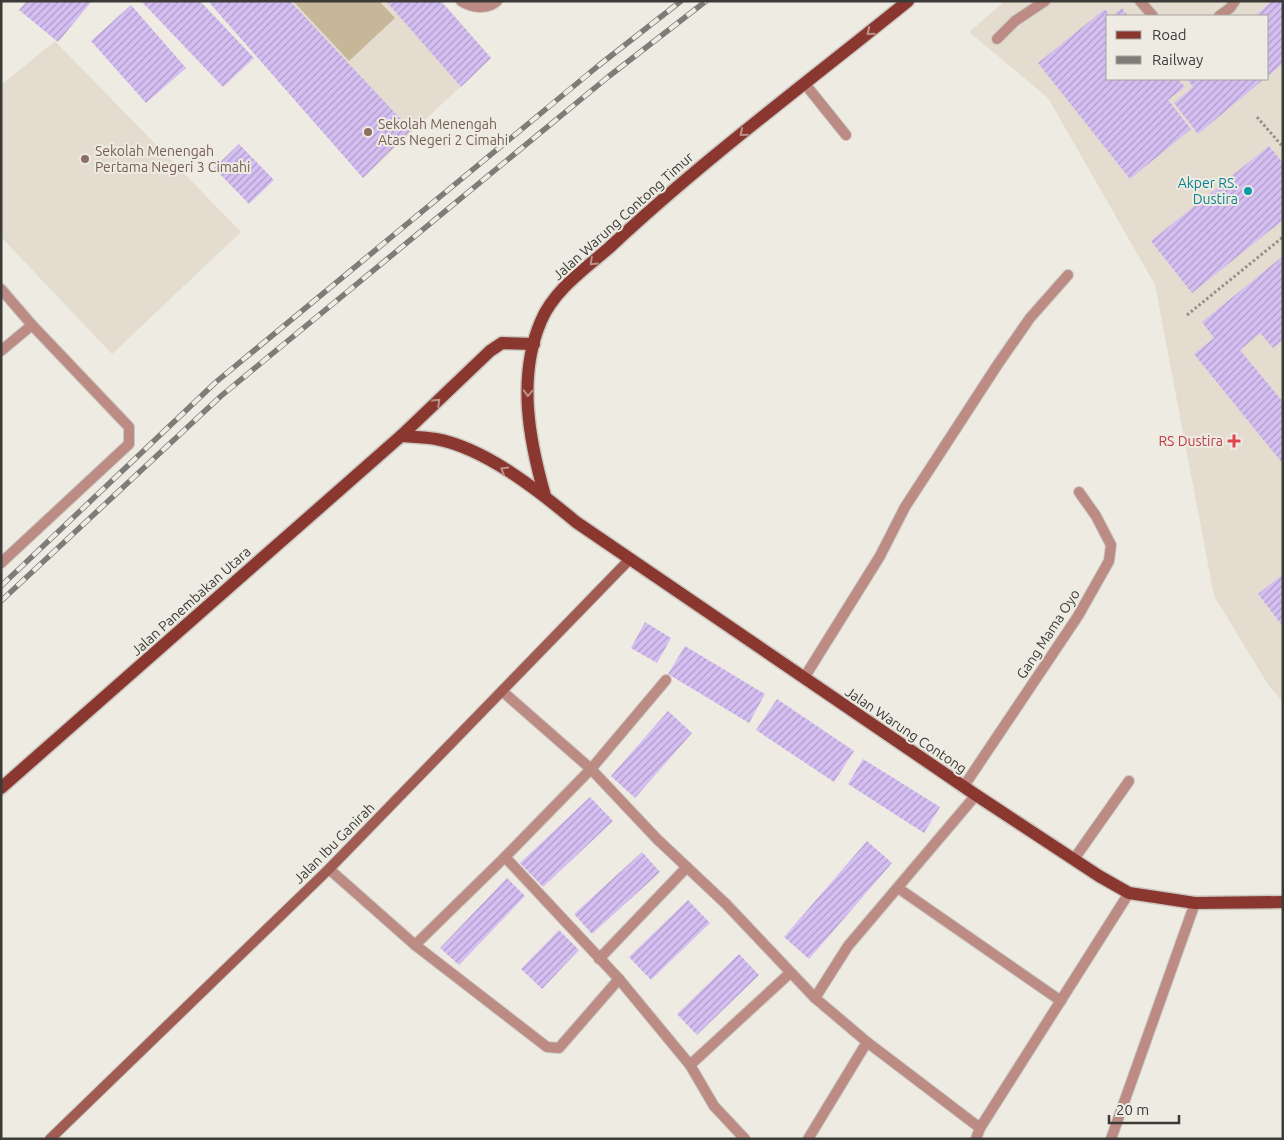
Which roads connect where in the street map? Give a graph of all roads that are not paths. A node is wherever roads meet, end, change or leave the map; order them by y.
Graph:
1 (497, 1) edge
2 (908, 1) edge
3 (1045, 1) edge
4 (1140, 1) edge
5 (1235, 1) edge
6 (463, 3) edge
7 (1152, 15) edge
8 (1220, 15) edge
9 (997, 38) dead end
10 (805, 84) junction
11 (846, 135) dead end
12 (1068, 276) dead end
13 (1, 289) edge
14 (32, 325) junction
15 (534, 344) junction
16 (1, 351) edge
17 (402, 436) junction
18 (1079, 492) dead end
19 (545, 496) junction
20 (630, 559) junction
21 (1, 563) edge
22 (804, 678) junction
23 (666, 680) dead end
24 (502, 691) junction
25 (591, 769) junction
26 (1128, 781) dead end
27 (964, 786) junction
28 (1, 788) edge
29 (976, 795) junction
30 (505, 857) junction
31 (1074, 859) junction
32 (329, 868) junction
33 (686, 868) junction
34 (898, 888) junction
35 (1129, 893) junction
36 (1283, 902) edge
37 (1195, 903) junction
38 (415, 945) junction
39 (599, 958) junction
40 (790, 973) junction
41 (619, 979) junction
42 (815, 998) junction
43 (1061, 1002) junction
44 (867, 1042) junction
45 (690, 1065) junction
46 (980, 1128) junction
47 (50, 1139) edge
48 (745, 1139) edge
49 (808, 1139) edge
50 (976, 1139) edge
51 (1111, 1139) edge

1 - 6 street
2 -> 10 main road, Jalan Warung Contong Timur
3 - 9 street
4 - 7 street
5 - 8 street
10 - 11 street
10 -> 15 main road, Jalan Warung Contong Timur
12 - 22 street
13 - 14 street
14 - 16 street
14 - 21 street
17 -> 15 main road
15 -> 19 main road
19 -> 17 main road, Jalan Warung Contong
17 - 28 main road, Jalan Panembakan Utara
18 - 27 street, Gang Mama Oyo
19 - 20 main road, Jalan Warung Contong
20 - 22 main road, Jalan Warung Contong
20 - 24 main road, Jalan Ibu Ganirah
22 - 27 main road, Jalan Warung Contong
23 - 25 street
24 - 25 street
24 - 32 main road, Jalan Ibu Ganirah
25 - 30 street
25 - 33 street
26 - 31 street
27 - 29 main road, Jalan Warung Contong
29 - 31 main road, Jalan Warung Contong
29 - 34 street
30 - 38 street
30 - 39 street
31 - 35 main road, Jalan Warung Contong
32 - 38 street
32 - 47 main road, Jalan Ibu Ganirah
33 - 39 street
33 - 40 street
34 - 42 street
34 - 43 street
35 - 37 main road, Jalan Warung Contong
35 - 43 street
36 - 37 main road, Jalan Warung Contong
37 - 51 street
38 - 41 street
39 - 41 street
40 - 42 street
40 - 45 street
41 - 45 street
42 - 44 street
43 - 46 street
44 - 46 street
44 - 49 street
45 - 48 street
46 - 50 street

